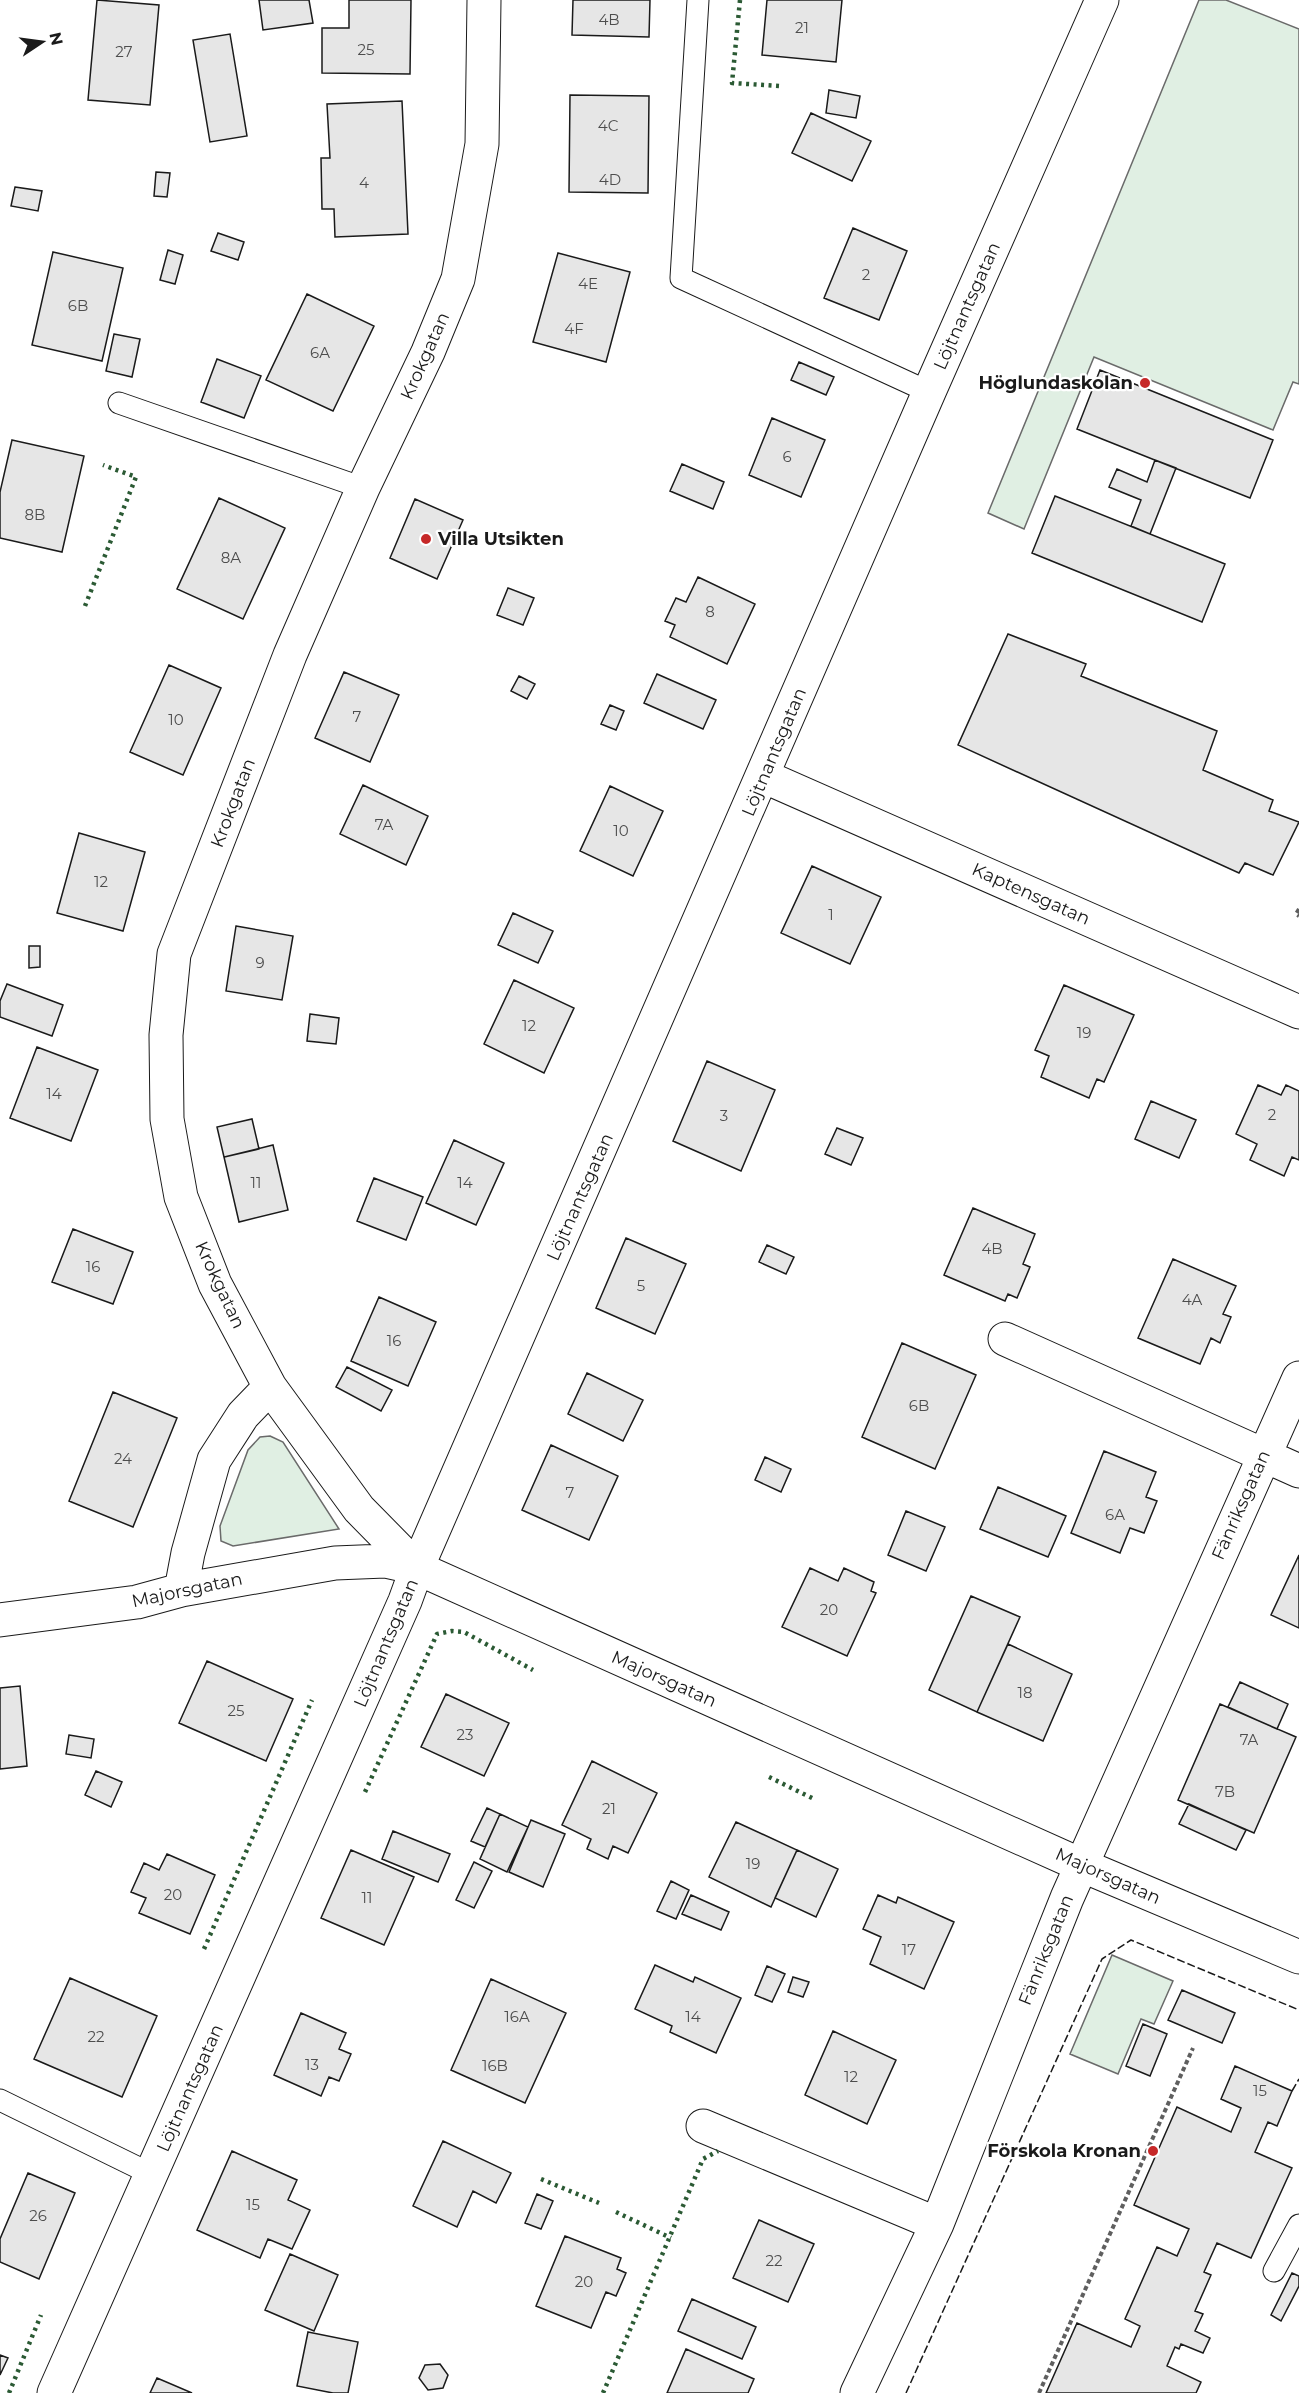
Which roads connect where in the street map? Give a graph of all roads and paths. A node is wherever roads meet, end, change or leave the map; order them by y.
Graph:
1 (484, 0) edge
2 (698, 0) edge
3 (1102, 0) edge
4 (929, 392) junction
5 (119, 403) dead end
6 (363, 488) junction
7 (763, 776) junction
8 (1299, 909) edge
9 (1299, 916) edge
10 (1299, 1012) edge
11 (1005, 1339) dead end
12 (1299, 1378) edge
13 (270, 1387) junction
14 (1263, 1456) junction
15 (1299, 1471) edge
16 (417, 1568) junction
17 (181, 1590) junction
18 (0, 1620) edge
19 (1081, 1865) junction
20 (1298, 1953) edge
21 (1193, 2048) dead end
22 (0, 2100) edge
23 (703, 2126) dead end
24 (151, 2175) junction
25 (937, 2224) junction
26 (1299, 2225) edge
27 (1274, 2271) dead end
28 (54, 2393) edge
29 (857, 2393) edge
30 (1039, 2393) edge

1 - 6 street, Krokgatan
2 - 4 lane
3 - 4 street, Löjtnantsgatan
4 - 7 street, Löjtnantsgatan
5 - 6 lane
6 - 13 street, Krokgatan
7 - 10 street, Kaptensgatan
7 - 16 street, Löjtnantsgatan
8 - 9 path
11 - 14 street
12 - 14 street, Fänriksgatan
13 - 16 street, Krokgatan
13 - 17 street
14 - 15 street
14 - 19 street, Fänriksgatan
16 - 17 street, Majorsgatan
16 - 19 street, Majorsgatan
16 - 24 street, Löjtnantsgatan
17 - 18 street, Majorsgatan
19 - 20 street, Majorsgatan
19 - 25 street, Fänriksgatan
21 - 30 path
22 - 24 lane
23 - 25 street
24 - 28 street, Löjtnantsgatan
25 - 29 street, Fänriksgatan
26 - 27 lane

